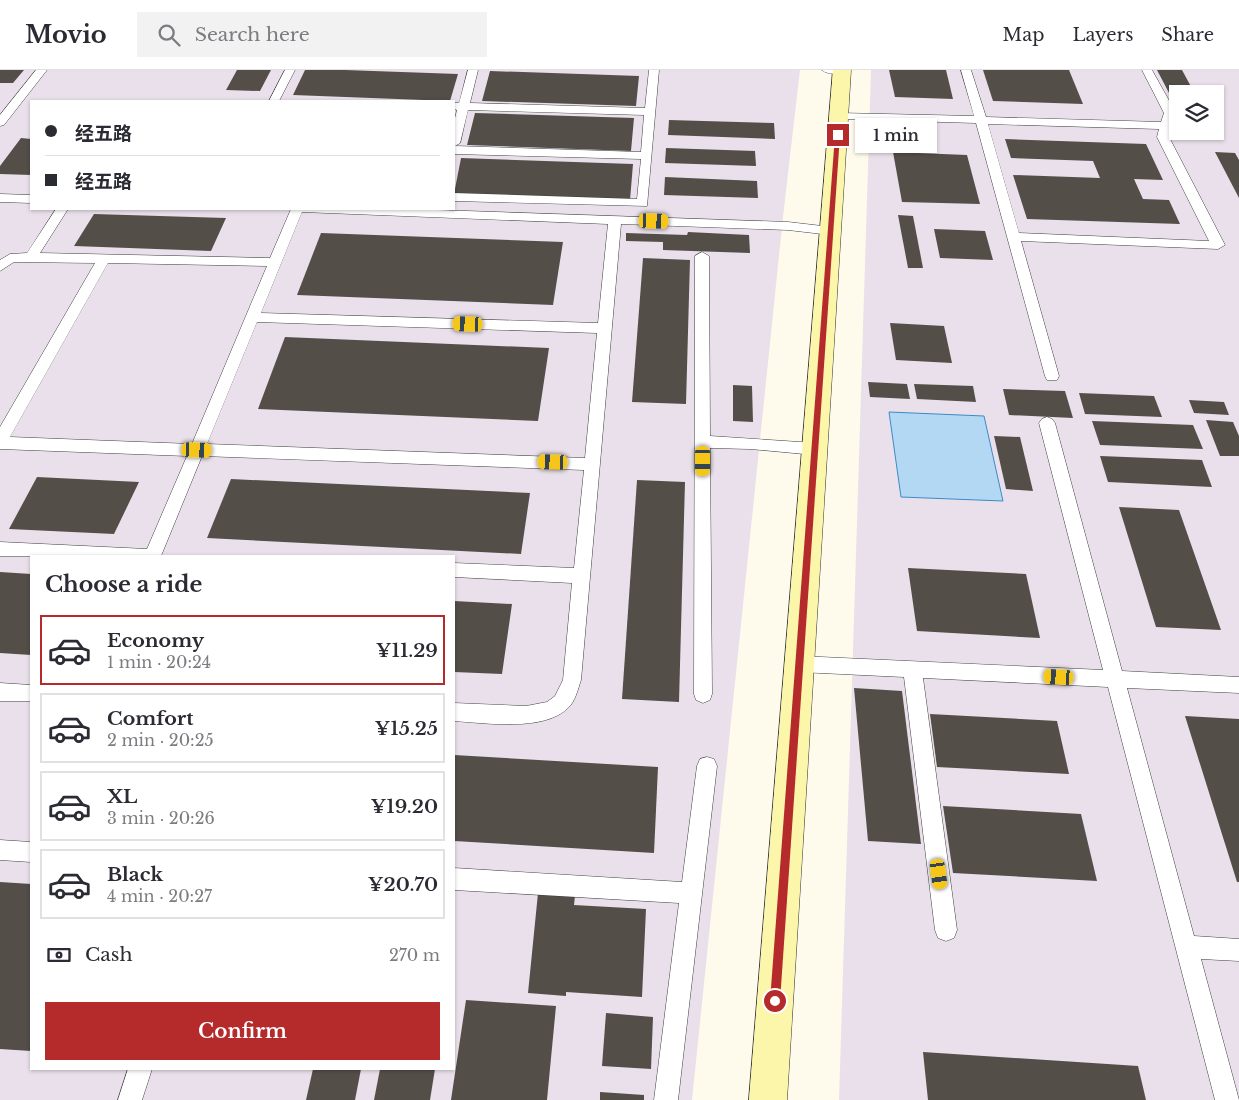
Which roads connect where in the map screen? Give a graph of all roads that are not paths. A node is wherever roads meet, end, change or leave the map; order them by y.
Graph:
1 (42, 70) edge
2 (290, 70) edge
3 (473, 70) edge
4 (654, 70) edge
5 (827, 70) edge
6 (842, 70) edge
7 (966, 70) edge
8 (1147, 70) edge
9 (275, 100) edge
10 (459, 106) edge
11 (651, 112) junction
12 (839, 116) junction
13 (981, 120) junction
14 (0, 123) edge
15 (1166, 126) junction
16 (455, 136) edge
17 (455, 150) edge
18 (647, 156) junction
19 (455, 196) edge
20 (0, 198) edge
21 (30, 199) edge
22 (61, 210) edge
23 (297, 210) edge
24 (332, 210) edge
25 (615, 220) junction
26 (831, 231) junction
27 (1013, 237) junction
28 (702, 256) dead end
29 (31, 257) junction
30 (104, 258) junction
31 (275, 262) junction
32 (0, 267) edge
33 (252, 317) junction
34 (605, 328) junction
35 (1052, 376) dead end
36 (1046, 423) dead end
37 (0, 442) edge
38 (703, 442) junction
39 (815, 449) junction
40 (197, 450) junction
41 (592, 464) junction
42 (0, 549) edge
43 (130, 555) edge
44 (152, 555) edge
45 (455, 570) edge
46 (582, 576) junction
47 (799, 664) junction
48 (912, 670) junction
49 (1115, 680) junction
50 (1239, 685) edge
51 (0, 692) edge
52 (30, 693) edge
53 (703, 694) dead end
54 (455, 712) edge
55 (707, 766) dead end
56 (0, 850) edge
57 (30, 852) edge
58 (455, 879) edge
59 (692, 893) junction
60 (946, 930) dead end
61 (1186, 947) junction
62 (1239, 950) edge
63 (140, 1070) edge
64 (130, 1100) edge
65 (666, 1100) edge
66 (768, 1100) edge
67 (1227, 1100) edge

1 - 14 lane
2 - 9 lane
3 - 10 lane
4 - 11 lane
5 - 6 lane
6 - 12 street
7 - 13 lane
8 - 15 lane
10 - 11 lane
10 - 16 lane
11 - 18 lane
12 - 13 lane
12 - 26 street
13 - 15 lane
13 - 27 lane
15 - 27 lane
17 - 18 lane
18 - 19 lane
20 - 21 lane
22 - 29 lane
23 - 31 lane
24 - 25 lane
25 - 26 lane
25 - 34 lane
26 - 39 street
27 - 35 lane
28 - 38 lane
29 - 30 lane
29 - 32 lane
30 - 31 lane
30 - 37 lane
31 - 33 lane
33 - 34 lane
33 - 40 lane
34 - 41 lane
36 - 49 lane
37 - 40 lane
38 - 39 lane
38 - 53 lane
39 - 47 street
40 - 41 lane
40 - 44 lane
41 - 46 lane
42 - 43 lane
45 - 46 lane
46 - 54 lane
47 - 48 lane
47 - 66 street
48 - 49 lane
48 - 60 lane
49 - 50 lane
49 - 61 lane
51 - 52 lane
55 - 59 lane
56 - 57 lane
58 - 59 lane
59 - 65 lane
61 - 62 lane
61 - 67 lane
63 - 64 lane

